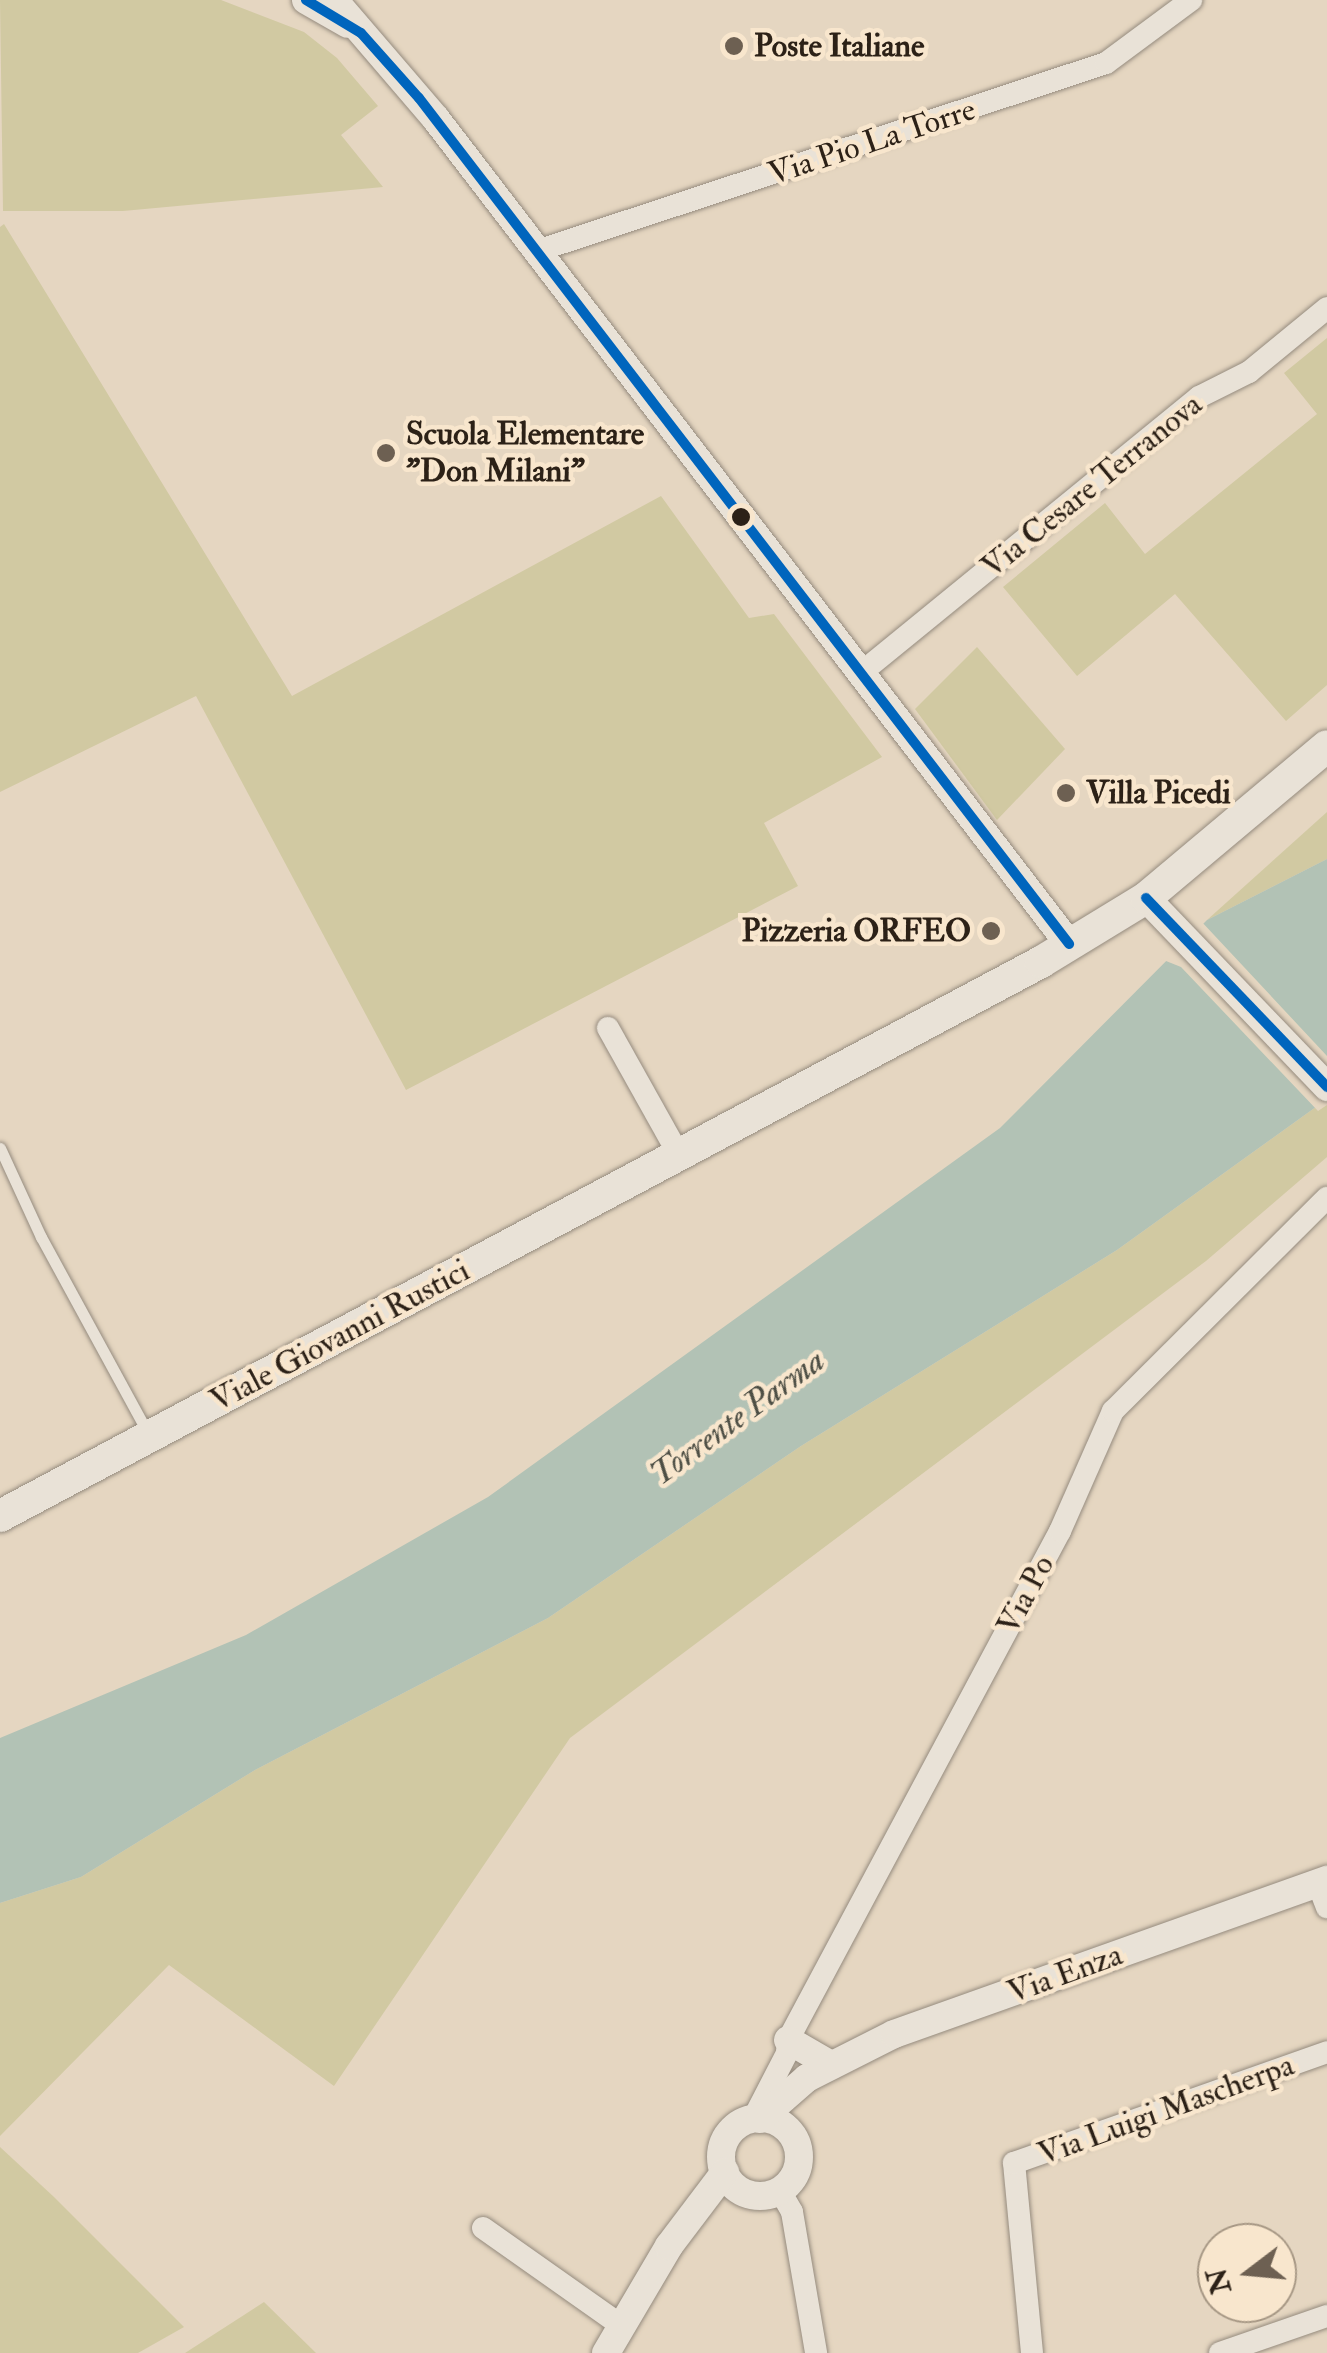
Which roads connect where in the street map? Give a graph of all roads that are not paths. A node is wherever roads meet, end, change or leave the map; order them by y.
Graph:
1 (306, 0) edge
2 (334, 0) edge
3 (352, 0) edge
4 (1192, 0) edge
5 (368, 39) junction
6 (537, 251) junction
7 (1327, 308) edge
8 (862, 672) junction
9 (1327, 746) edge
10 (1146, 898) junction
11 (1070, 944) junction
12 (608, 1028) dead end
13 (1327, 1088) edge
14 (0, 1148) edge
15 (678, 1155) junction
16 (1327, 1198) edge
17 (150, 1437) junction
18 (0, 1516) edge
19 (1324, 1890) edge
20 (788, 2040) junction
21 (1327, 2052) edge
22 (819, 2072) junction
23 (756, 2119) junction
24 (791, 2133) junction
25 (733, 2182) junction
26 (780, 2191) junction
27 (483, 2228) dead end
28 (1327, 2316) edge
29 (622, 2326) junction
30 (606, 2353) edge
31 (816, 2353) edge
32 (1032, 2353) edge
33 (1220, 2353) edge

1 - 5 street
2 - 5 street
3 - 5 street
4 - 6 street, Via Pio La Torre
5 - 6 street
6 - 8 street
7 - 8 street, Via Cesare Terranova
8 - 11 street
9 - 10 main road, Viale Giovanni Rustici
10 - 11 main road, Viale Giovanni Rustici
10 - 13 street
11 - 15 main road, Viale Giovanni Rustici
12 - 15 street
14 - 17 lane
15 - 17 main road, Viale Giovanni Rustici
16 - 20 street, Via Po
17 - 18 main road, Viale Giovanni Rustici
19 - 22 street, Via Enza
20 - 22 street
20 - 23 street, Via Po
21 - 32 street, Via Luigi Mascherpa
22 - 23 street, Via Po
22 - 24 street
23 - 24 street
23 - 25 street, Via Po
24 - 26 street
25 - 26 street
25 - 29 street
26 - 31 street
27 - 29 street
28 - 33 street
29 - 30 street

